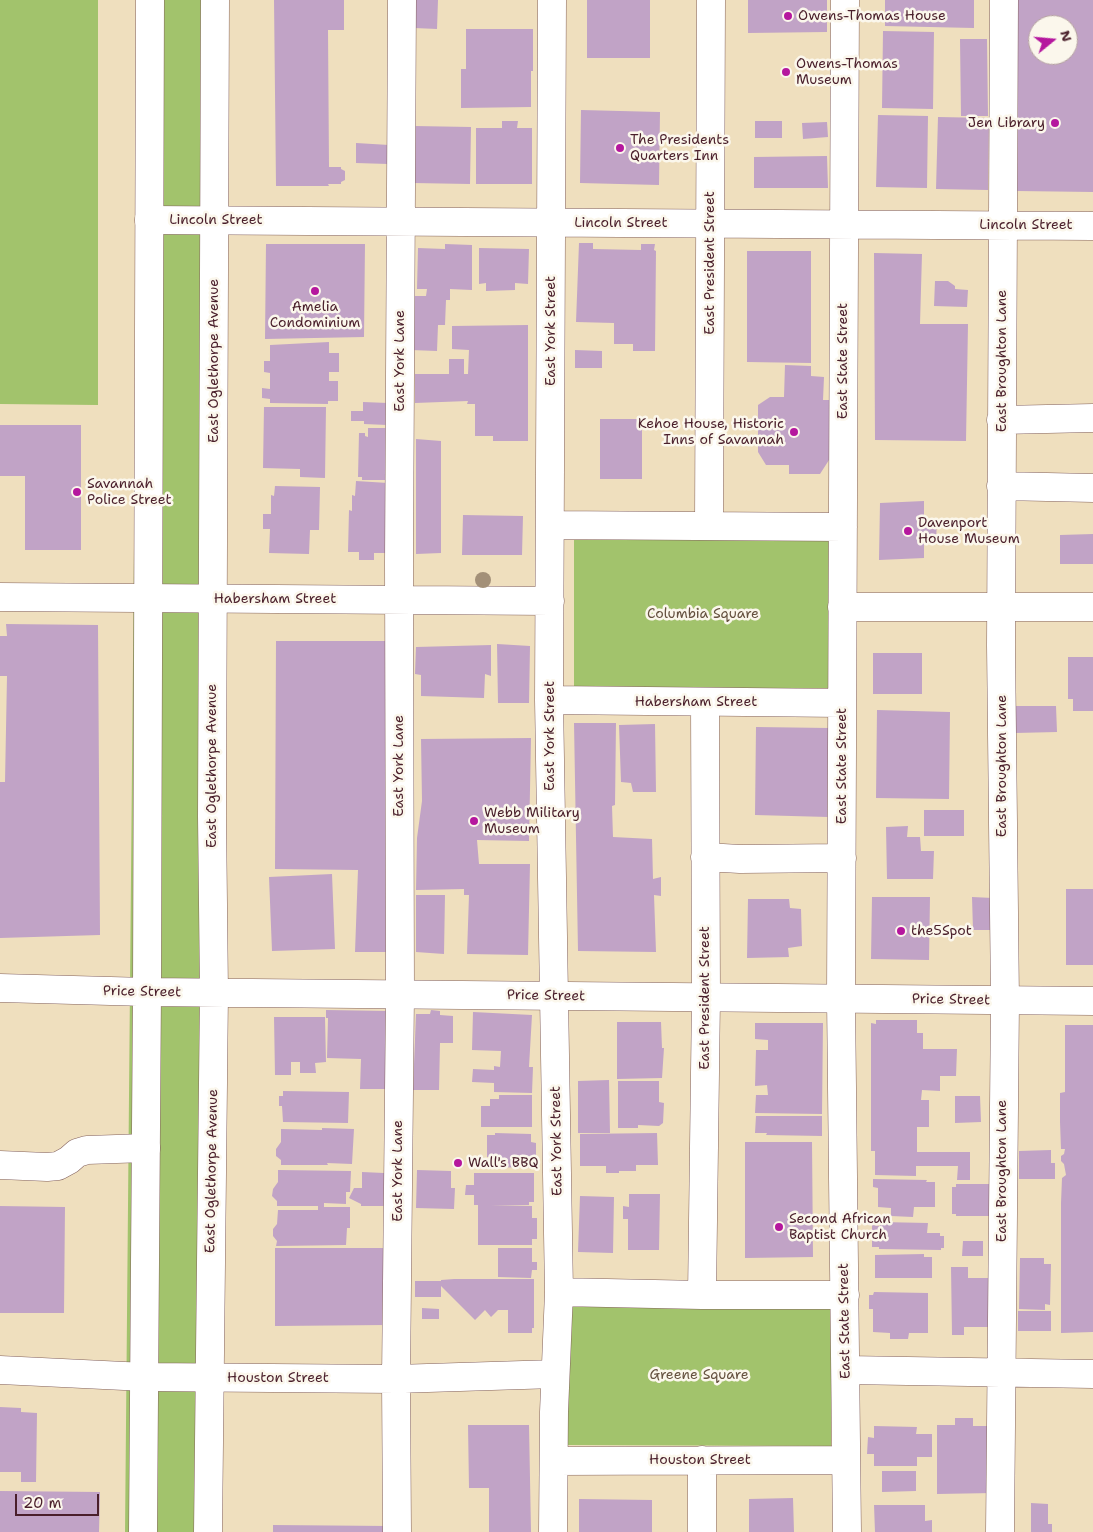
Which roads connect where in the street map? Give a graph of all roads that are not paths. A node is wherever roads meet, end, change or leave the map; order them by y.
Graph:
1 (150, 0) edge
2 (215, 0) edge
3 (402, 0) edge
4 (552, 0) edge
5 (711, 0) edge
6 (845, 0) edge
7 (1004, 0) edge
8 (149, 220) junction
9 (214, 220) junction
10 (400, 221) junction
11 (551, 222) junction
12 (710, 223) junction
13 (844, 224) junction
14 (1002, 225) junction
15 (1093, 226) edge
16 (1093, 418) edge
17 (1002, 420) junction
18 (1001, 486) junction
19 (1093, 488) edge
20 (550, 525) junction
21 (709, 526) junction
22 (843, 527) junction
23 (0, 597) edge
24 (148, 598) junction
25 (212, 598) junction
26 (399, 600) junction
27 (550, 601) junction
28 (842, 607) junction
29 (1002, 607) junction
30 (1093, 607) edge
31 (550, 700) junction
32 (705, 702) junction
33 (842, 703) junction
34 (705, 857) junction
35 (842, 858) junction
36 (0, 988) edge
37 (147, 992) junction
38 (214, 993) junction
39 (400, 995) junction
40 (554, 996) junction
41 (706, 998) junction
42 (841, 999) junction
43 (1005, 1001) junction
44 (1093, 1001) edge
45 (146, 1148) junction
46 (0, 1165) edge
47 (559, 1292) junction
48 (845, 1294) junction
49 (702, 1295) junction
50 (0, 1370) edge
51 (846, 1370) junction
52 (1001, 1373) junction
53 (555, 1374) junction
54 (1093, 1374) edge
55 (144, 1377) junction
56 (209, 1378) junction
57 (396, 1379) junction
58 (702, 1460) junction
59 (846, 1460) junction
60 (554, 1461) junction
61 (143, 1532) edge
62 (208, 1532) edge
63 (397, 1532) edge
64 (553, 1532) edge
65 (702, 1532) edge
66 (847, 1532) edge
67 (1000, 1532) edge

1 - 8 street
2 - 9 street, East Oglethorpe Avenue
3 - 10 street, East York Lane
4 - 11 street, East York Street
5 - 12 street, East President Street
6 - 13 street, East State Street
7 - 14 street, East Broughton Lane
8 - 9 street, Lincoln Street
8 - 24 street
9 - 10 street, Lincoln Street
9 - 25 street, East Oglethorpe Avenue
10 - 11 street, Lincoln Street
10 - 26 street, East York Lane
11 - 12 street, Lincoln Street
11 - 20 street, East York Street
12 - 13 street, Lincoln Street
12 - 21 street, East President Street
13 - 14 street, Lincoln Street
13 - 22 street, East State Street
14 - 15 street, Lincoln Street
14 - 17 street, East Broughton Lane
16 - 17 street
17 - 18 street, East Broughton Lane
18 - 19 street
18 - 29 street, East Broughton Lane
20 - 21 street
20 - 27 street, East York Street
21 - 22 street
22 - 28 street, East State Street
23 - 24 street, Habersham Street
24 - 25 street, Habersham Street
24 - 37 street
25 - 26 street, Habersham Street
25 - 38 street, East Oglethorpe Avenue
26 - 27 street, Habersham Street
26 - 39 street, East York Lane
27 - 31 street, East York Street
28 - 29 street
28 - 33 street, East State Street
29 - 30 street
29 - 43 street, East Broughton Lane
31 - 32 street, Habersham Street
31 - 40 street, East York Street
32 - 33 street, Habersham Street
32 - 34 street, East President Street
33 - 35 street, East State Street
34 - 35 street
34 - 41 street, East President Street
35 - 42 street, East State Street
36 - 37 street, Price Street
37 - 38 street, Price Street
37 - 45 street
38 - 39 street, Price Street
38 - 56 street, East Oglethorpe Avenue
39 - 40 street, Price Street
39 - 57 street, East York Lane
40 - 41 street, Price Street
40 - 47 street, East York Street
41 - 42 street, Price Street
41 - 49 street, East President Street
42 - 43 street, Price Street
42 - 48 street, East State Street
43 - 44 street, Price Street
43 - 52 street, East Broughton Lane
45 - 46 street
45 - 55 street
47 - 49 street
47 - 53 street, East York Street
48 - 49 street
48 - 51 street, East State Street
50 - 55 street, Houston Street
51 - 52 street
51 - 59 street, East State Street
52 - 54 street
52 - 67 street, East Broughton Lane
53 - 57 street, Houston Street
53 - 60 street, East York Street
55 - 56 street, Houston Street
55 - 61 street
56 - 57 street, Houston Street
56 - 62 street, East Oglethorpe Avenue
57 - 63 street, East York Lane
58 - 59 street, Houston Street
58 - 60 street, Houston Street
58 - 65 street
59 - 66 street, East State Street
60 - 64 street, East York Street

